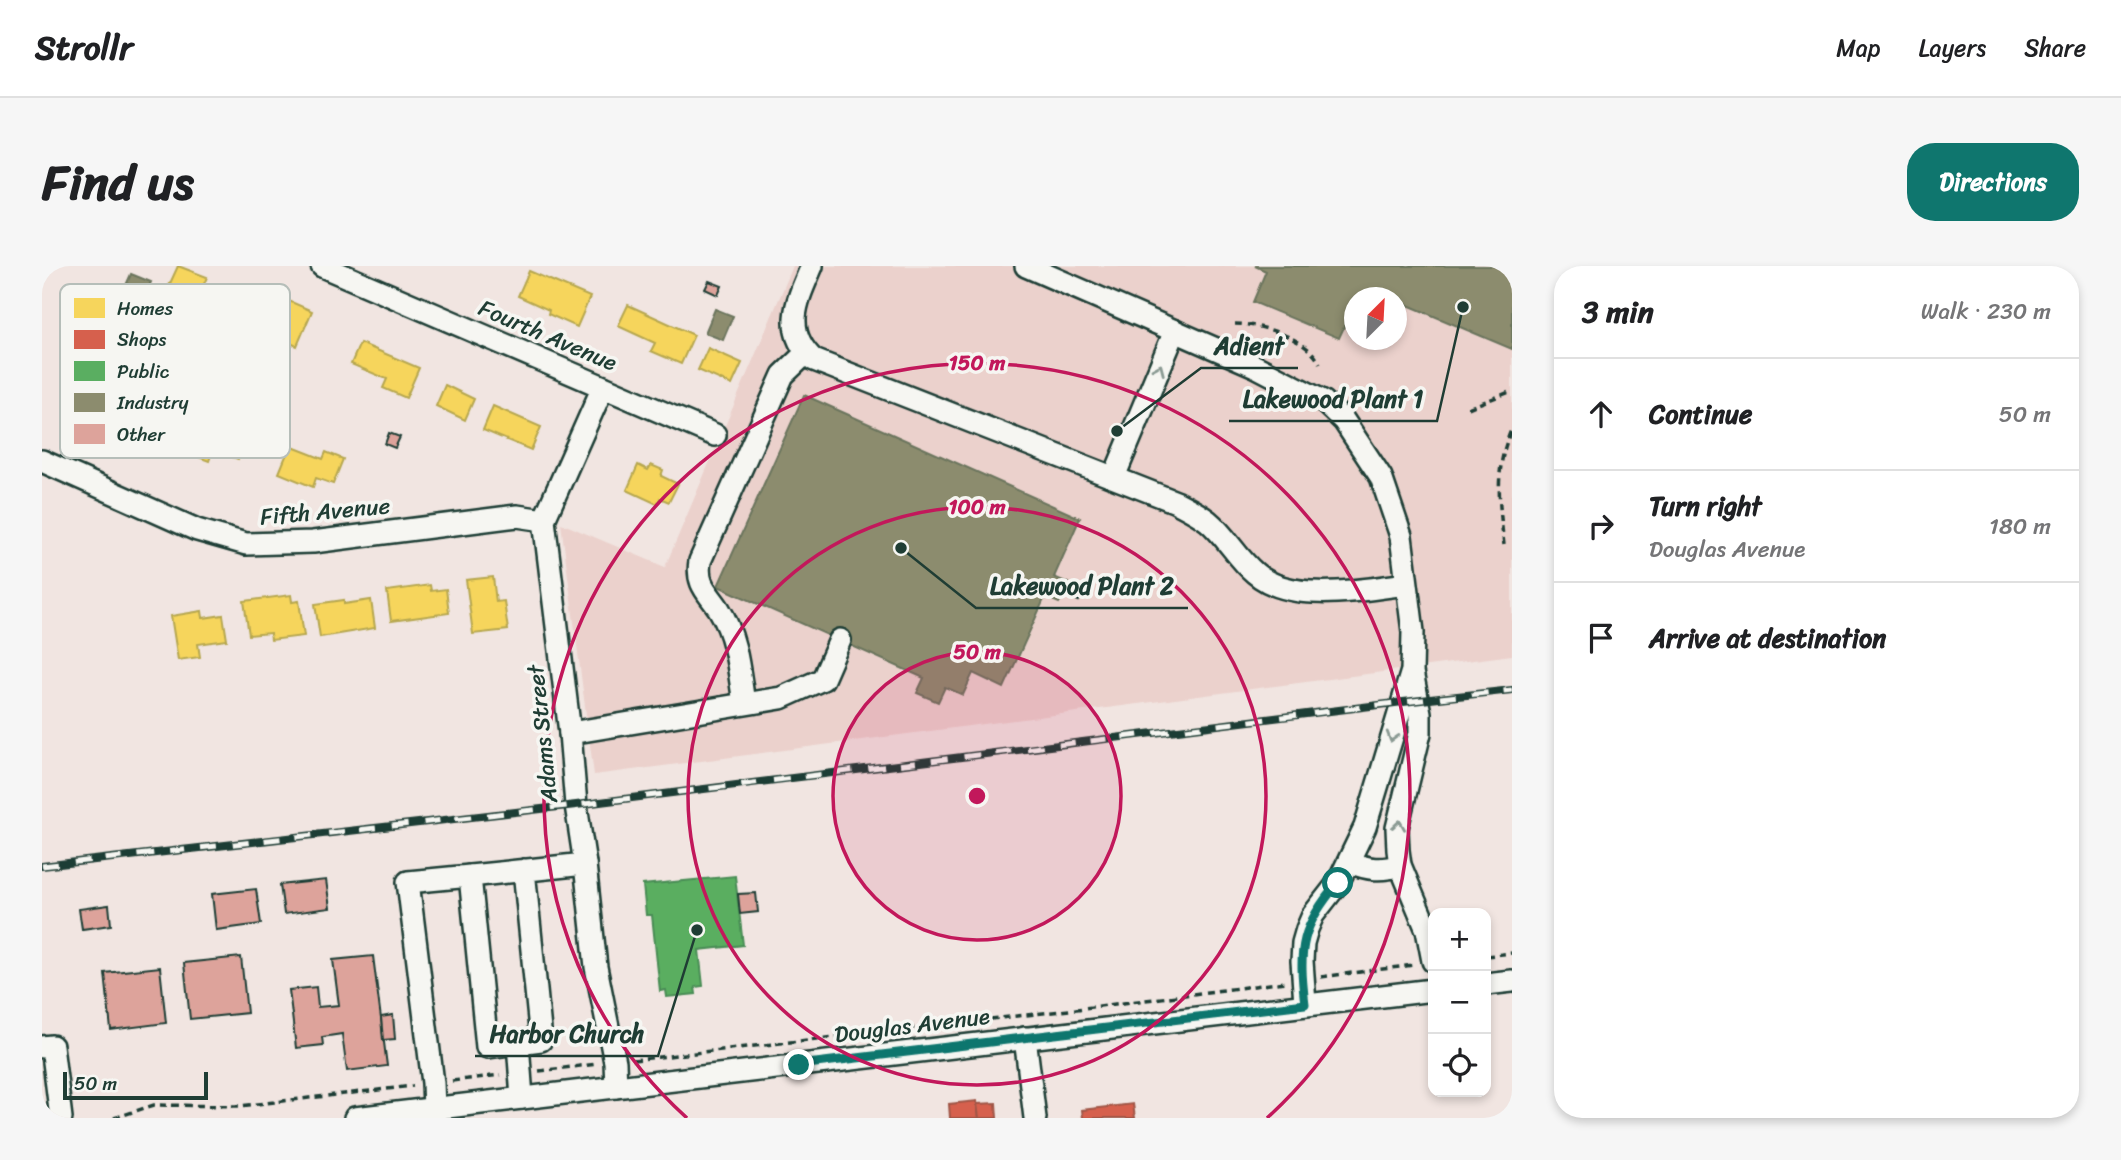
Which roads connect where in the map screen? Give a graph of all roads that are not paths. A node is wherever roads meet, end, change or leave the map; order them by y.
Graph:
1 (322, 266) edge
2 (812, 266) edge
3 (1026, 266) edge
4 (1175, 331) junction
5 (806, 353) junction
6 (603, 387) junction
7 (715, 435) dead end
8 (42, 461) edge
9 (1114, 477) junction
10 (544, 520) junction
11 (1406, 584) junction
12 (841, 640) dead end
13 (1412, 672) junction
14 (744, 704) junction
15 (570, 733) junction
16 (1350, 862) junction
17 (585, 864) junction
18 (1400, 865) junction
19 (524, 870) junction
20 (470, 876) junction
21 (1424, 963) edge
22 (1512, 981) edge
23 (1491, 983) edge
24 (1428, 991) edge
25 (1305, 1004) junction
26 (1025, 1038) junction
27 (518, 1044) junction
28 (42, 1047) edge
29 (616, 1087) junction
30 (522, 1098) junction
31 (434, 1109) junction
32 (61, 1118) edge
33 (355, 1118) edge
34 (1035, 1118) edge

1 - 6 street, Fourth Avenue
2 - 5 street
3 - 4 street
9 -> 4 street
4 - 11 street
5 - 9 street
5 - 14 street
6 - 7 street, Fourth Avenue
6 - 10 street
8 - 10 street, Fifth Avenue
9 - 11 street
10 - 15 street, Adams Street
11 - 13 street
12 - 14 street
13 -> 16 street
18 -> 13 street
14 - 15 street
15 - 17 street, Adams Street
16 - 18 street
16 - 25 street
17 - 19 street
17 - 29 street, Adams Street
18 - 21 street
19 - 20 street
19 - 27 street
20 - 27 street
20 - 31 street
22 - 23 street
24 - 25 street, Douglas Avenue
25 - 26 street, Douglas Avenue
26 - 29 street, Douglas Avenue
26 - 34 street
27 - 30 street
28 - 32 street
29 - 30 street, Douglas Avenue
30 - 31 street, Douglas Avenue
31 - 33 street, Douglas Avenue

